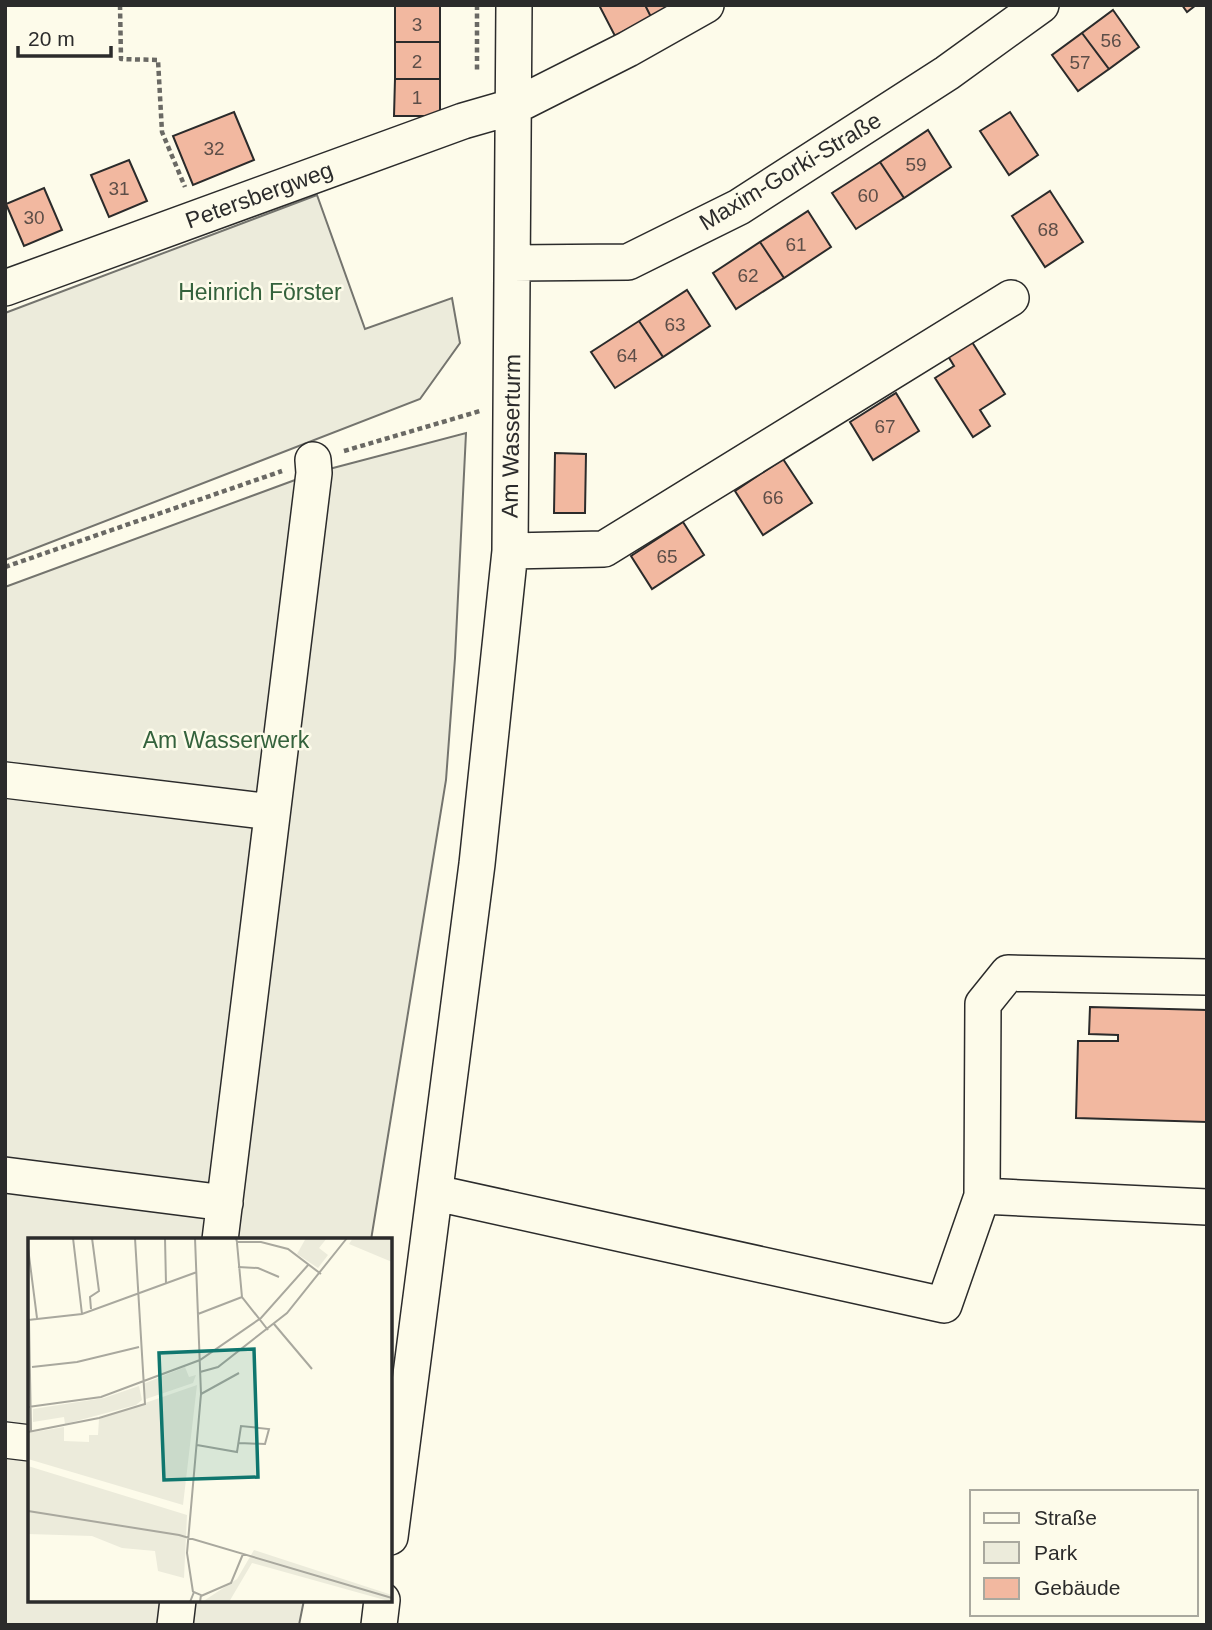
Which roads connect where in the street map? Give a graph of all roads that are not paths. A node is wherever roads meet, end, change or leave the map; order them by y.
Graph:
1 (514, 5) edge
2 (706, 5) edge
3 (1041, 5) edge
4 (514, 106) junction
5 (513, 263) junction
6 (5, 288) edge
7 (1011, 298) dead end
8 (313, 460) road end
9 (510, 551) junction
10 (5, 780) edge
11 (272, 812) junction
12 (1207, 977) edge
13 (5, 1175) edge
14 (436, 1193) junction
15 (982, 1196) junction
16 (225, 1203) junction
17 (1207, 1207) edge
18 (220, 1238) edge
19 (5, 1440) edge
20 (28, 1443) edge
21 (392, 1522) edge
22 (178, 1602) edge
23 (382, 1602) edge
24 (176, 1625) edge
25 (379, 1625) edge

1 - 4 street, Am Wasserturm
2 - 4 street
3 - 5 street, Maxim-Gorki-Straße
4 - 5 street, Am Wasserturm
4 - 6 street, Petersbergweg
5 - 9 street, Am Wasserturm
7 - 9 street
8 - 11 street
9 - 14 street, Am Wasserturm
10 - 11 street
11 - 16 street
12 - 15 street
13 - 16 street
14 - 15 street
14 - 21 street, Am Wasserturm
15 - 17 street
16 - 18 street
19 - 20 street
22 - 24 street
23 - 25 street

